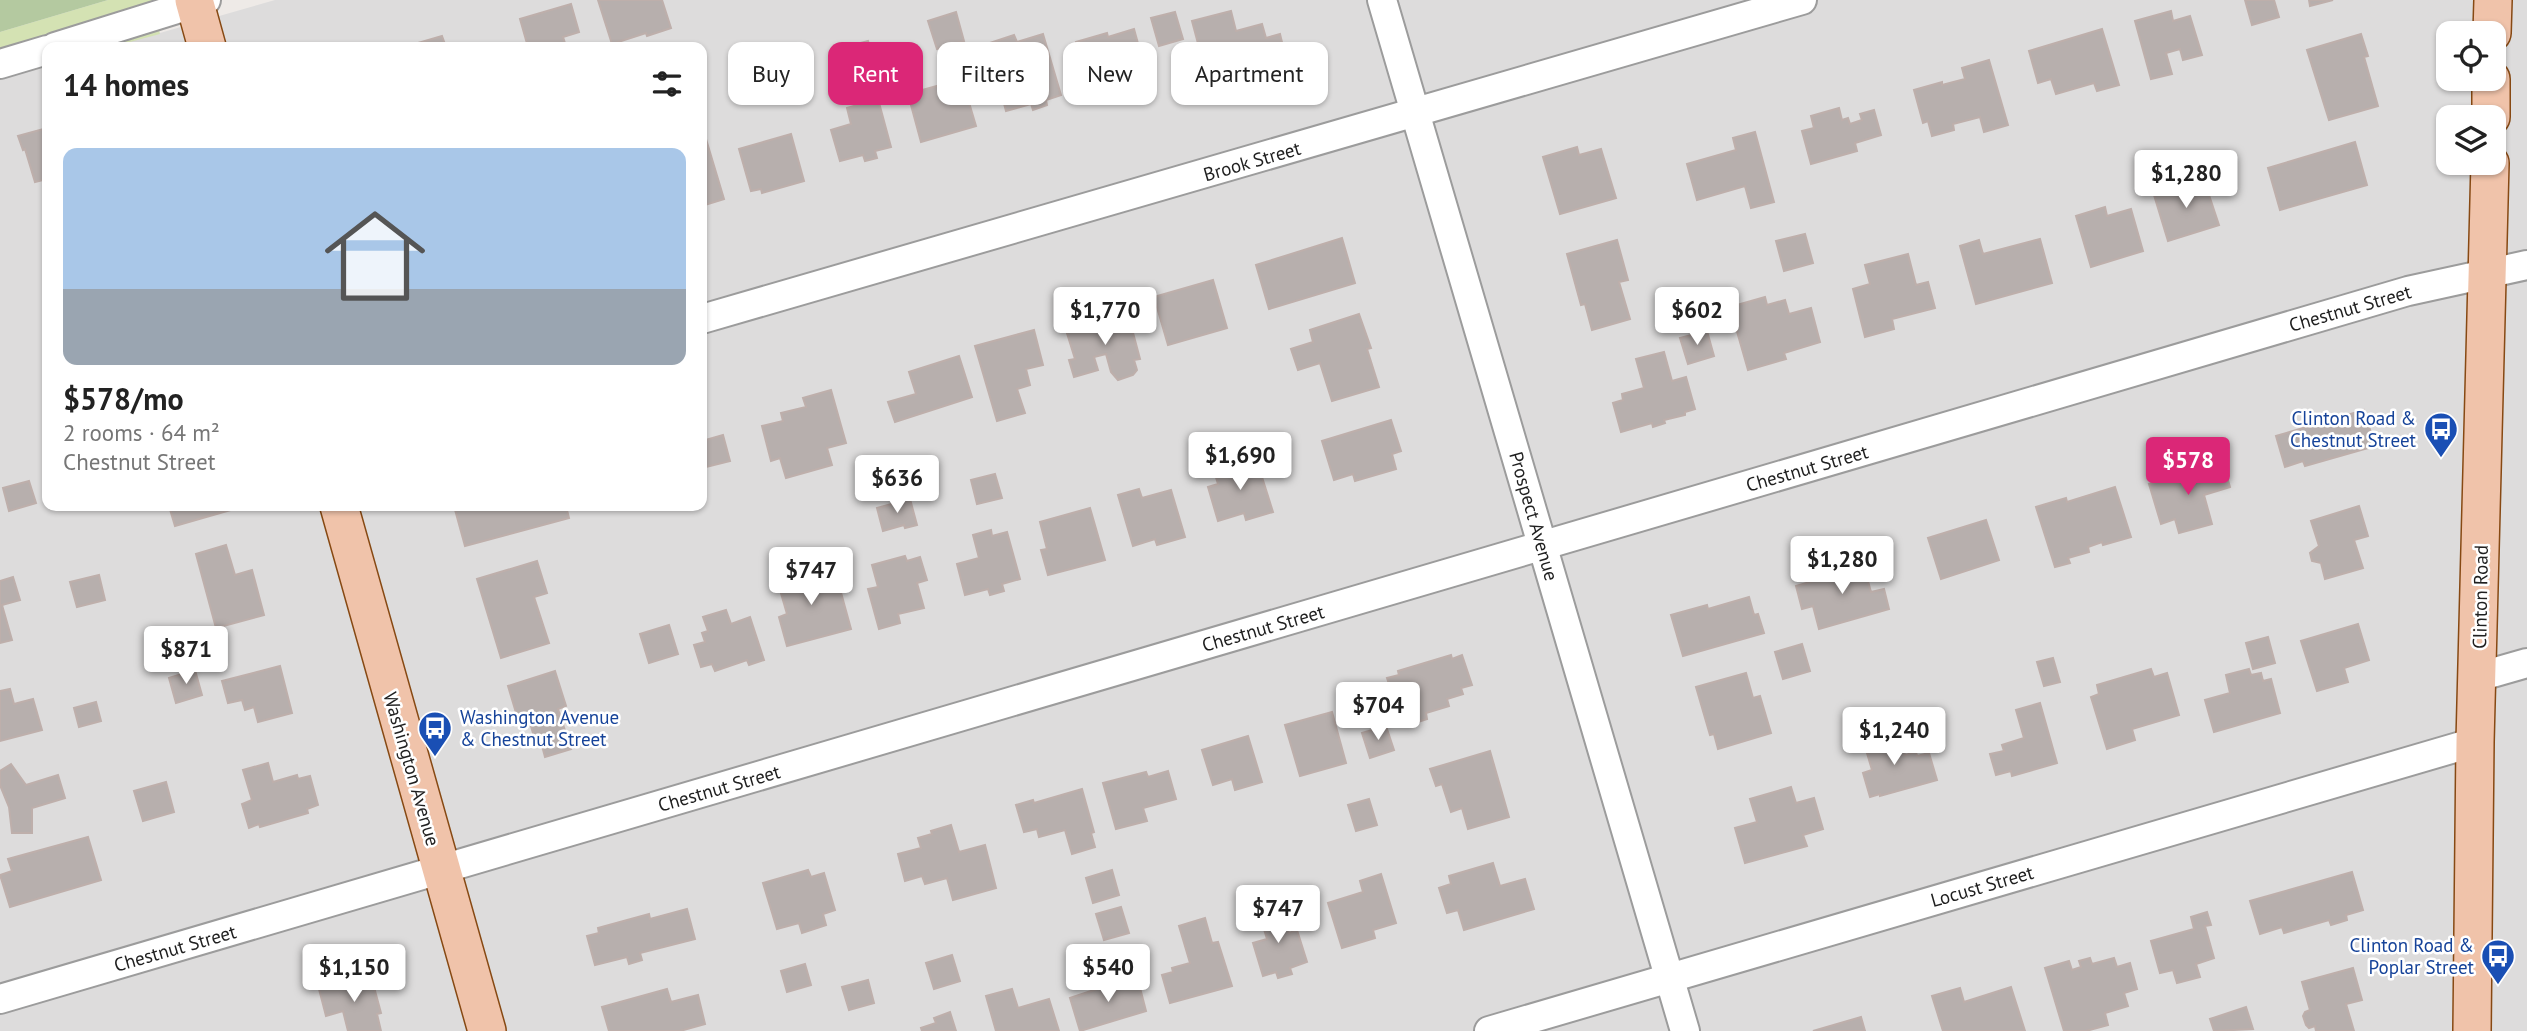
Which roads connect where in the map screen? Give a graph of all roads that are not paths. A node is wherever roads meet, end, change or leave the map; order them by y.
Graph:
1 (1382, 0) edge
2 (1802, 0) edge
3 (2493, 0) edge
4 (198, 1) edge
5 (2492, 21) edge
6 (71, 42) edge
7 (206, 42) edge
8 (42, 51) edge
9 (0, 64) edge
10 (1416, 114) junction
11 (2490, 175) edge
12 (2527, 265) edge
13 (2487, 274) junction
14 (707, 318) edge
15 (339, 511) edge
16 (1543, 546) junction
17 (2527, 663) edge
18 (2478, 677) junction
19 (2475, 741) junction
20 (440, 870) junction
21 (1670, 978) junction
22 (0, 999) edge
23 (487, 1031) edge
24 (1489, 1031) edge
25 (1685, 1031) edge
26 (2472, 1031) edge

1 - 10 street, Prospect Avenue
2 - 10 street, Brook Street
3 - 5 main road
4 - 6 street
4 - 7 main road
8 - 9 street
10 - 14 street, Brook Street
10 - 16 street, Prospect Avenue
11 - 13 main road, Clinton Road
12 - 13 street, Chestnut Street
13 - 16 street, Chestnut Street
13 - 18 main road, Clinton Road
15 - 20 main road, Washington Avenue
16 - 20 street, Chestnut Street
16 - 21 street, Prospect Avenue
17 - 18 street
18 - 19 main road, Clinton Road
19 - 21 street, Locust Street
19 - 26 main road, Clinton Road
20 - 22 street, Chestnut Street
20 - 23 main road, Washington Avenue
21 - 24 street, Locust Street
21 - 25 street, Prospect Avenue

